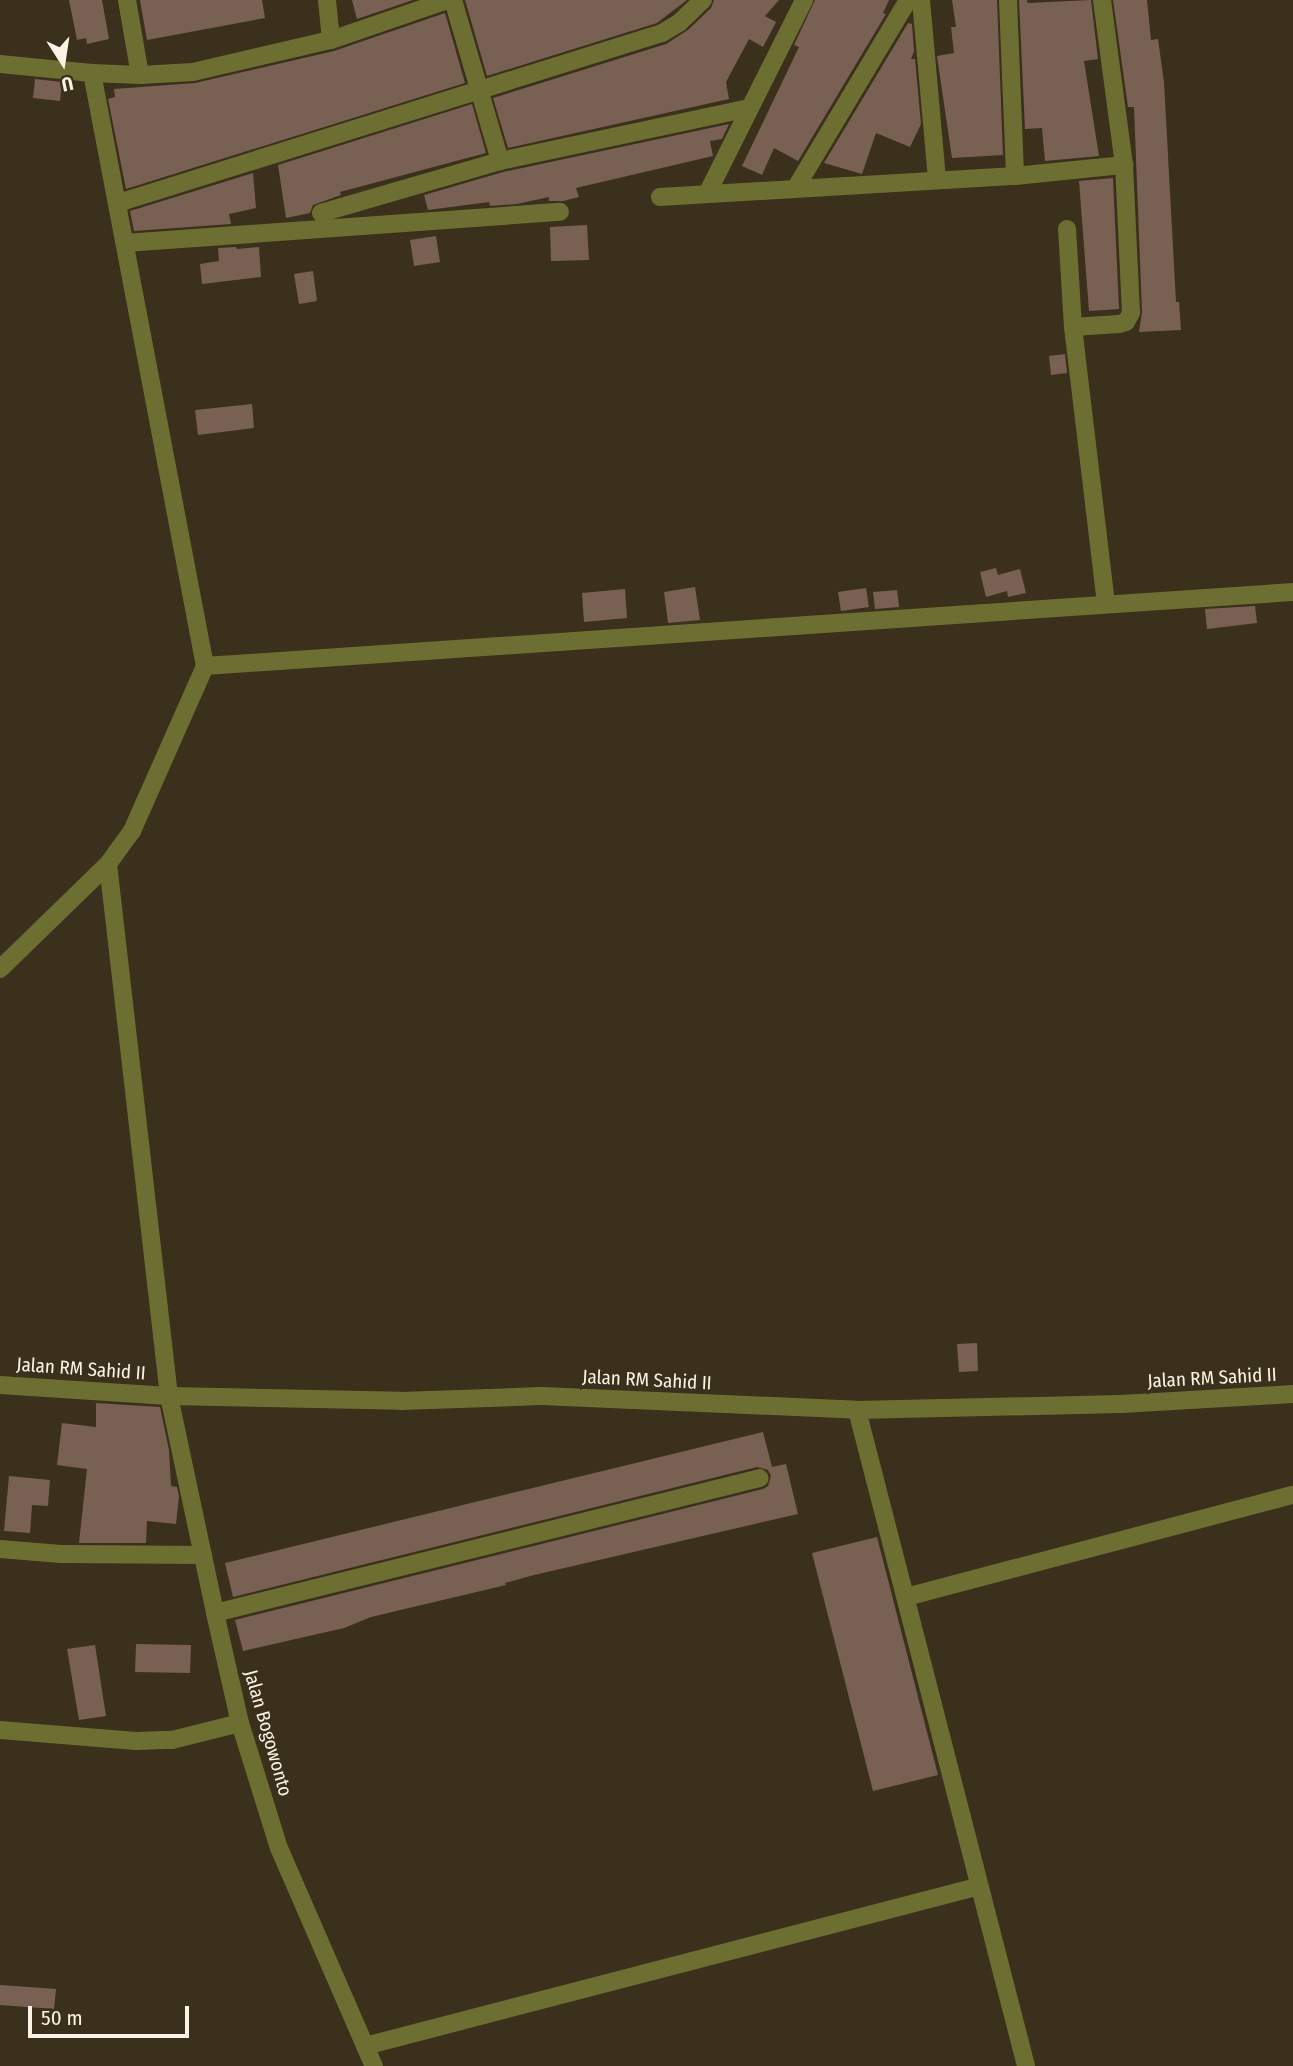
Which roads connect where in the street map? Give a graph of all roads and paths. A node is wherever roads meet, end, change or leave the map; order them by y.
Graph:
1 (127, 0) edge
2 (327, 0) edge
3 (450, 0) edge
4 (703, 0) edge
5 (804, 0) edge
6 (908, 0) edge
7 (921, 0) edge
8 (1008, 0) edge
9 (1102, 0) edge
10 (331, 40) junction
11 (0, 64) edge
12 (92, 74) junction
13 (140, 75) junction
14 (482, 90) junction
15 (749, 108) junction
16 (500, 161) junction
17 (1124, 165) junction
18 (1015, 176) junction
19 (937, 180) junction
20 (795, 189) junction
21 (707, 194) junction
22 (660, 197) dead end
23 (118, 203) junction
24 (560, 212) dead end
25 (321, 213) dead end
26 (1067, 229) dead end
27 (125, 243) junction
28 (1073, 327) junction
29 (1293, 592) edge
30 (1106, 603) junction
31 (205, 666) junction
32 (108, 864) junction
33 (0, 969) edge
34 (0, 1385) edge
35 (1293, 1394) edge
36 (169, 1396) junction
37 (857, 1410) junction
38 (760, 1478) dead end
39 (1293, 1495) edge
40 (0, 1549) edge
41 (203, 1555) junction
42 (906, 1597) junction
43 (215, 1613) junction
44 (240, 1723) junction
45 (0, 1730) edge
46 (980, 1886) junction
47 (365, 2046) junction
48 (374, 2066) edge
49 (1026, 2066) edge

1 - 13 street
2 - 10 street
3 - 10 street
3 - 14 street
4 - 14 street
5 - 15 street
6 - 20 street
7 - 19 street
8 - 18 street
9 - 17 street
10 - 13 street
11 - 12 street
12 - 13 street
12 - 23 street
14 - 16 street
14 - 23 street
15 - 16 street
15 - 21 street
16 - 25 street
17 - 18 street
17 - 28 street
18 - 19 street
19 - 20 street
20 - 21 street
21 - 22 street
23 - 27 street
24 - 27 street
26 - 28 street
27 - 31 street
28 - 30 street
29 - 30 street
30 - 31 street
31 - 32 street
32 - 33 street
32 - 36 street, Jalan Bogowonto
34 - 36 street, Jalan RM Sahid II
35 - 37 street, Jalan RM Sahid II
36 - 37 street, Jalan RM Sahid II
36 - 41 street, Jalan Bogowonto
37 - 42 street
38 - 43 street
39 - 42 street
40 - 41 street
41 - 43 street, Jalan Bogowonto
42 - 46 street
43 - 44 street, Jalan Bogowonto
44 - 45 street
44 - 47 street, Jalan Bogowonto
46 - 47 street
46 - 49 street
47 - 48 street, Jalan Bogowonto

